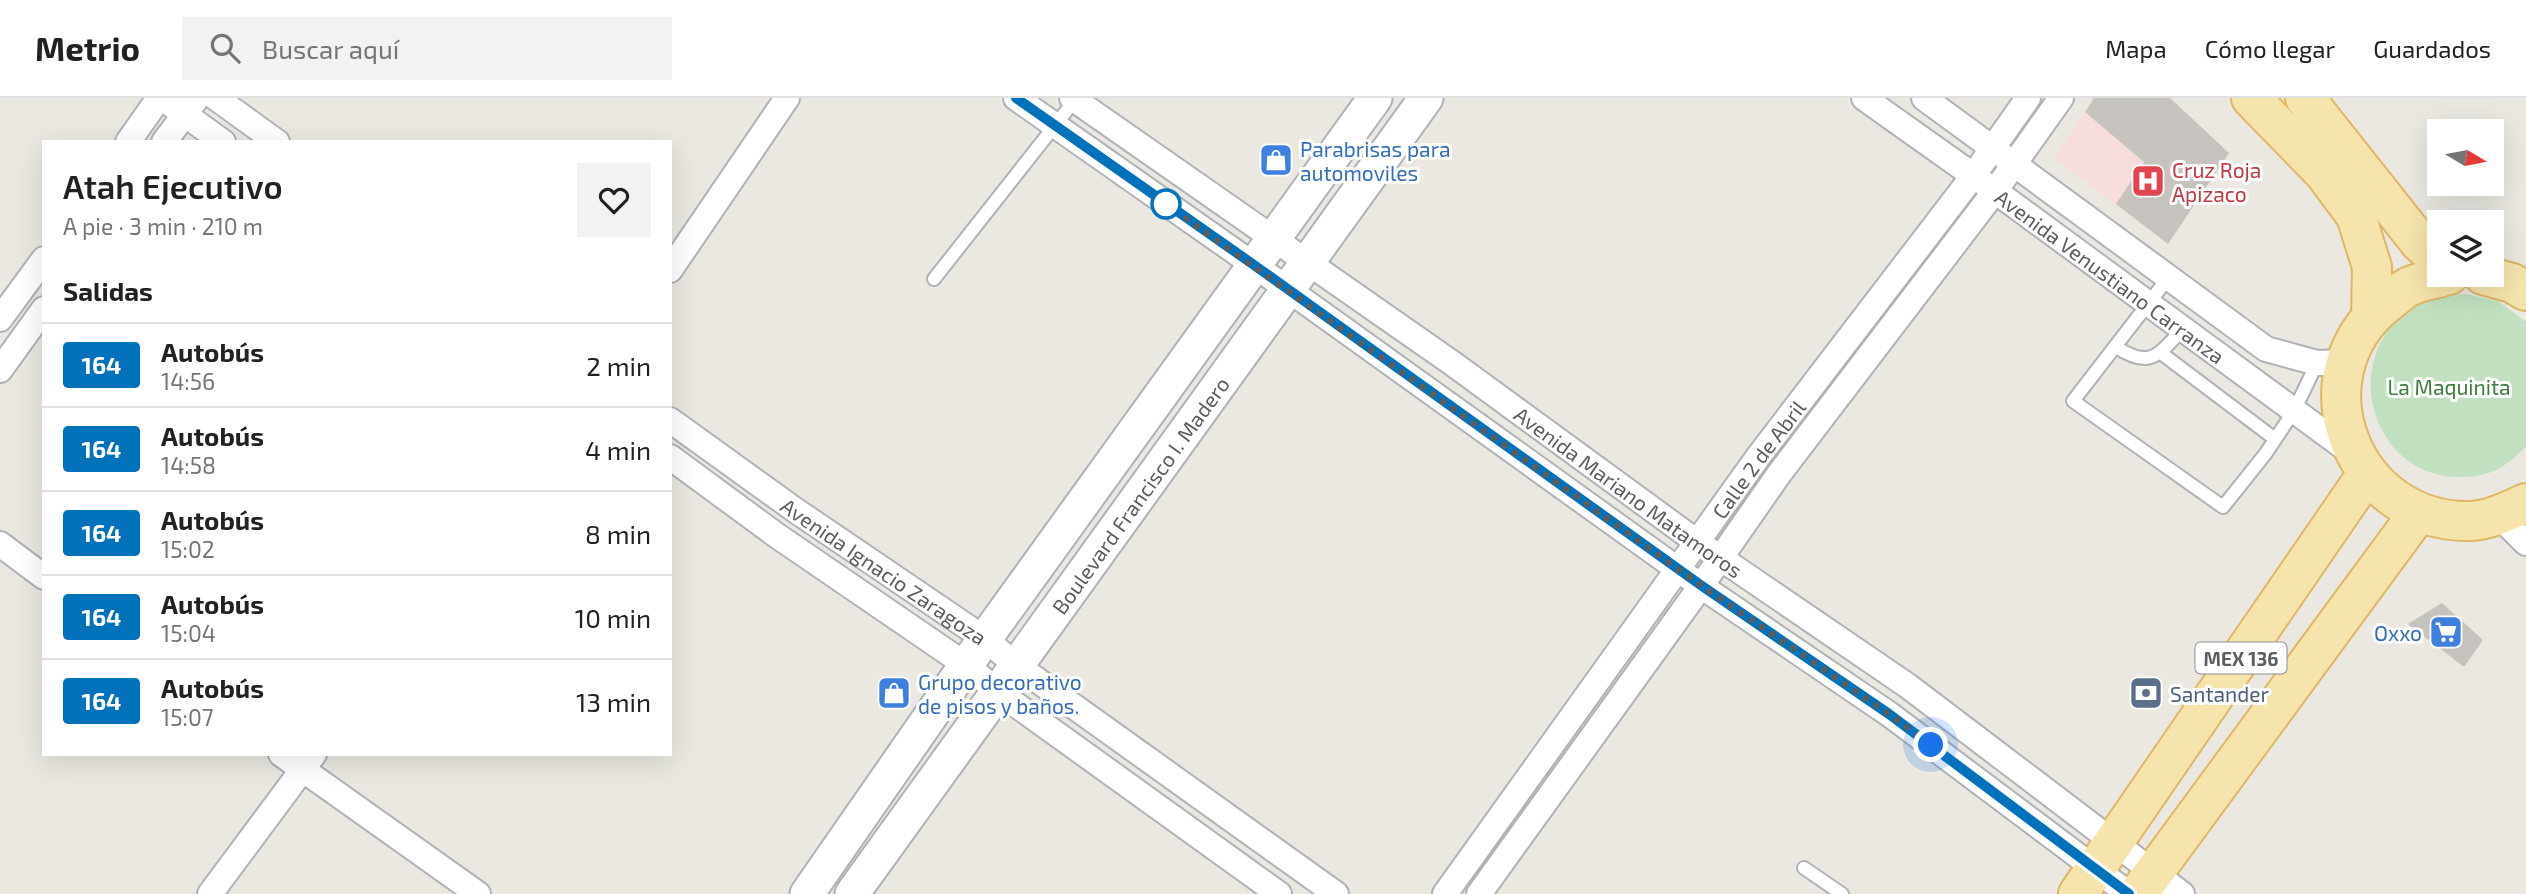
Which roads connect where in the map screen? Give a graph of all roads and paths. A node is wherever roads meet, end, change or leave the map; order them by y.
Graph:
1 (160, 98) edge
2 (216, 98) edge
3 (787, 98) edge
4 (1016, 98) edge
5 (1375, 98) edge
6 (1426, 98) edge
7 (1864, 98) edge
8 (1924, 98) edge
9 (2028, 98) edge
10 (2061, 98) edge
11 (2251, 98) edge
12 (2305, 98) edge
13 (1073, 99) edge
14 (190, 106) edge
15 (1054, 125) junction
16 (129, 140) edge
17 (165, 140) edge
18 (221, 140) edge
19 (275, 140) edge
20 (1993, 147) junction
21 (2013, 164) junction
22 (1973, 176) junction
23 (1995, 191) junction
24 (1274, 237) junction
25 (2427, 249) edge
26 (1307, 262) junction
27 (1254, 265) junction
28 (42, 266) edge
29 (672, 267) edge
30 (2168, 278) junction
31 (934, 279) dead end
32 (2427, 281) edge
33 (1287, 290) junction
34 (2148, 305) junction
35 (1871, 309) junction
36 (42, 312) edge
37 (2371, 316) junction
38 (0, 320) edge
39 (1893, 325) junction
40 (2182, 330) junction
41 (2116, 347) junction
42 (2161, 353) junction
43 (1452, 363) junction
44 (2331, 363) junction
45 (0, 370) edge
46 (1430, 391) junction
47 (2294, 411) junction
48 (672, 421) edge
49 (2275, 439) junction
50 (1571, 451) junction
51 (1758, 457) junction
52 (672, 458) edge
53 (2361, 465) junction
54 (1779, 474) junction
55 (1550, 476) junction
56 (795, 510) junction
57 (2512, 510) edge
58 (2419, 512) junction
59 (776, 535) junction
60 (1697, 542) junction
61 (2526, 542) edge
62 (0, 544) edge
63 (1720, 557) junction
64 (1679, 568) junction
65 (42, 576) edge
66 (1702, 586) junction
67 (975, 652) junction
68 (1006, 678) junction
69 (1908, 686) junction
70 (1580, 707) junction
71 (1889, 714) junction
72 (1601, 722) junction
73 (288, 756) edge
74 (308, 762) edge
75 (1500, 818) junction
76 (1246, 830) junction
77 (1522, 833) junction
78 (1230, 859) junction
79 (1804, 868) dead end
80 (2096, 868) edge
81 (2151, 889) edge
82 (210, 894) edge
83 (478, 894) edge
84 (807, 894) edge
85 (852, 894) edge
86 (1279, 894) edge
87 (1336, 894) edge
88 (1445, 894) edge
89 (1479, 894) edge
90 (1842, 894) edge

1 - 14 street
1 - 16 street
2 - 19 street
3 - 29 street
4 - 15 street, Avenida Mariano Matamoros
5 - 24 main road, Boulevard Francisco I. Madero
6 - 26 main road, Boulevard Francisco I. Madero
7 - 22 street, Avenida Venustiano Carranza
8 - 20 street, Avenida Venustiano Carranza
9 - 20 street, Calle 2 de Abril
10 - 21 street, Calle 2 de Abril
11 - 37 main road
12 - 25 main road
13 - 15 lane
13 - 24 street, Avenida Mariano Matamoros
14 - 17 street
14 - 18 street
15 - 27 street, Avenida Mariano Matamoros
15 - 31 lane
20 - 21 street, Avenida Venustiano Carranza
20 - 22 street, Calle 2 de Abril
21 - 23 street, Calle 2 de Abril
21 - 30 street, Avenida Venustiano Carranza
22 - 23 street, Avenida Venustiano Carranza
22 - 35 street, Calle 2 de Abril
23 - 34 street, Avenida Venustiano Carranza
23 - 39 street, Calle 2 de Abril
24 - 26 street, Avenida Mariano Matamoros
24 - 27 main road, Boulevard Francisco I. Madero
26 - 33 main road, Boulevard Francisco I. Madero
26 - 43 street, Avenida Mariano Matamoros
27 - 33 street, Avenida Mariano Matamoros
27 - 67 main road, Boulevard Francisco I. Madero
28 - 38 street
30 - 34 lane
30 - 44 street, Avenida Venustiano Carranza
32 - 37 main road
33 - 46 street, Avenida Mariano Matamoros
33 - 68 main road, Boulevard Francisco I. Madero
34 - 40 street, Avenida Venustiano Carranza
34 - 41 lane
35 - 39 street
35 - 51 street, Calle 2 de Abril
36 - 45 street
37 - 44 main road
39 - 54 street, Calle 2 de Abril
40 - 42 lane
40 - 47 street, Avenida Venustiano Carranza
41 - 42 lane
41 - 49 lane
42 - 49 lane
43 - 46 street
43 - 50 street, Avenida Mariano Matamoros
44 - 47 lane
44 - 53 main road
46 - 55 street, Avenida Mariano Matamoros
47 - 49 lane
47 - 53 street, Avenida Venustiano Carranza
48 - 56 street, Avenida Ignacio Zaragoza
50 - 55 street
50 - 60 street, Avenida Mariano Matamoros
51 - 54 street
51 - 60 street, Calle 2 de Abril
52 - 59 street, Avenida Ignacio Zaragoza
53 - 58 main road
53 - 80 main road, MEX 136
54 - 63 street, Calle 2 de Abril
55 - 64 street, Avenida Mariano Matamoros
56 - 59 street
56 - 67 street, Avenida Ignacio Zaragoza
57 - 58 main road
57 - 61 street
58 - 81 main road, MEX 136
59 - 67 street, Avenida Ignacio Zaragoza
60 - 63 street, Avenida Mariano Matamoros
60 - 64 street, Calle 2 de Abril
62 - 65 street
63 - 66 street, Calle 2 de Abril
63 - 69 street, Avenida Mariano Matamoros
64 - 66 street, Avenida Mariano Matamoros
64 - 70 street, Calle 2 de Abril
66 - 71 street, Avenida Mariano Matamoros
66 - 72 street, Calle 2 de Abril
67 - 68 street, Avenida Ignacio Zaragoza
67 - 84 main road, Boulevard Francisco I. Madero
68 - 76 street, Avenida Ignacio Zaragoza
68 - 78 street, Avenida Ignacio Zaragoza
68 - 85 main road, Boulevard Francisco I. Madero
69 - 71 street
69 - 80 street, Avenida Mariano Matamoros
70 - 72 street
70 - 75 street, Calle 2 de Abril
71 - 80 street, Avenida Mariano Matamoros
72 - 77 street, Calle 2 de Abril
73 - 74 street
74 - 82 street
74 - 83 street
75 - 77 street
75 - 88 street, Calle 2 de Abril
76 - 78 street
76 - 87 street, Avenida Ignacio Zaragoza
77 - 89 street, Calle 2 de Abril
78 - 86 street, Avenida Ignacio Zaragoza
79 - 90 lane
80 - 81 street, Avenida Mariano Matamoros

